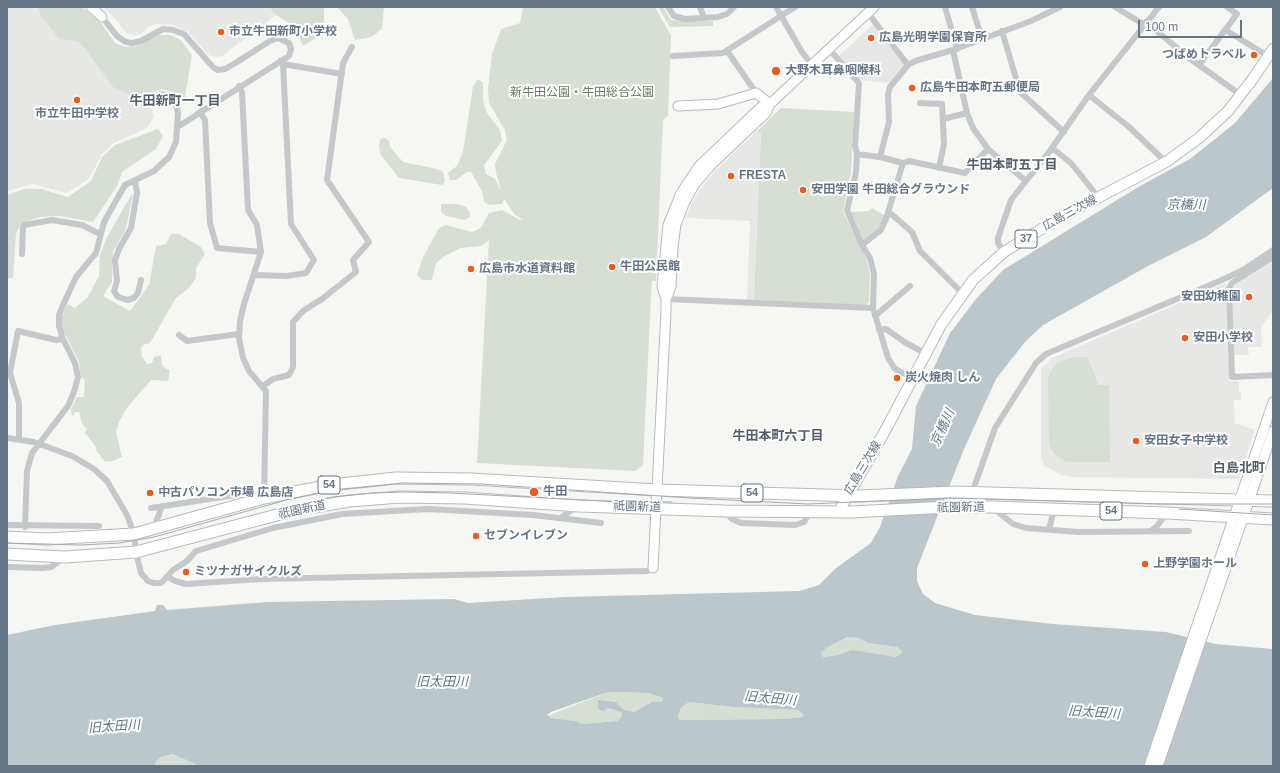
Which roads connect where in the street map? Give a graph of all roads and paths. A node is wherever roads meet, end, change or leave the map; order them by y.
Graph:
1 (90, 7) edge
2 (668, 7) edge
3 (700, 7) edge
4 (734, 7) edge
5 (776, 7) edge
6 (795, 7) edge
7 (945, 7) edge
8 (972, 7) edge
9 (1060, 7) edge
10 (1115, 7) edge
11 (1159, 7) edge
12 (1227, 7) edge
13 (871, 9) edge
14 (781, 16) junction
15 (102, 17) joint
16 (704, 18) junction
17 (1146, 23) junction
18 (1002, 31) junction
19 (1226, 31) junction
20 (982, 39) junction
21 (352, 47) dead end
22 (829, 49) junction
23 (955, 49) junction
24 (728, 52) junction
25 (1270, 52) edge
26 (673, 56) dead end
27 (281, 63) junction
28 (812, 65) junction
29 (908, 65) junction
30 (1199, 65) junction
31 (342, 74) junction
32 (240, 86) junction
33 (756, 93) junction
34 (1089, 94) junction
35 (1241, 95) junction
36 (144, 100) dead end
37 (920, 103) dead end
38 (770, 104) junction
39 (678, 106) dead end
40 (200, 112) junction
41 (967, 114) junction
42 (944, 119) junction
43 (179, 126) junction
44 (1064, 132) junction
45 (1052, 148) junction
46 (988, 149) junction
47 (858, 154) junction
48 (880, 157) junction
49 (1166, 162) junction
50 (903, 163) junction
51 (939, 168) junction
52 (135, 181) junction
53 (1026, 181) junction
54 (1099, 198) junction
55 (889, 212) junction
56 (100, 234) junction
57 (862, 245) junction
58 (1273, 250) edge
59 (261, 252) junction
60 (1004, 252) junction
61 (22, 254) dead end
62 (1273, 257) edge
63 (254, 276) junction
64 (141, 280) dead end
65 (910, 286) dead end
66 (962, 293) junction
67 (666, 299) junction
68 (873, 308) junction
69 (875, 316) junction
70 (879, 330) junction
71 (239, 334) junction
72 (180, 335) dead end
73 (63, 339) junction
74 (925, 354) junction
75 (1273, 375) edge
76 (912, 378) junction
77 (263, 386) junction
78 (1273, 402) edge
79 (1273, 431) edge
80 (7, 438) edge
81 (19, 439) junction
82 (38, 444) junction
83 (1270, 446) edge
84 (657, 490) junction
85 (972, 493) junction
86 (846, 495) junction
87 (264, 498) junction
88 (466, 498) junction
89 (1245, 499) junction
90 (350, 501) junction
91 (1273, 501) edge
92 (244, 504) junction
93 (162, 506) junction
94 (579, 506) junction
95 (992, 507) junction
96 (151, 508) dead end
97 (656, 508) junction
98 (1054, 509) junction
99 (456, 510) junction
100 (838, 511) junction
101 (1167, 513) junction
102 (342, 514) junction
103 (1238, 517) junction
104 (562, 518) junction
105 (1273, 519) edge
106 (601, 523) dead end
107 (7, 525) edge
108 (99, 526) dead end
109 (25, 527) junction
110 (57, 527) junction
111 (153, 530) junction
112 (225, 530) junction
113 (1049, 530) junction
114 (1150, 531) junction
115 (1189, 531) dead end
116 (134, 534) junction
117 (7, 537) edge
118 (238, 537) junction
119 (63, 538) junction
120 (136, 552) junction
121 (7, 554) edge
122 (65, 557) junction
123 (7, 567) edge
124 (653, 568) joint
125 (168, 576) junction
126 (1202, 626) junction
127 (1149, 766) edge
128 (1158, 766) edge

1 - 15 street
2 - 16 street
3 - 16 street
4 - 16 street
5 - 14 street
6 - 14 street
7 - 23 street
8 - 20 street
9 - 18 street
10 - 17 street
11 - 17 street
12 - 19 street
13 - 22 street
13 - 29 street
14 - 24 street
14 - 28 street
15 - 27 street
17 - 30 street
17 - 34 street
18 - 20 street
18 - 44 street
19 - 25 street
19 - 30 street
20 - 23 street
21 - 31 street
22 - 28 street
22 - 47 street
23 - 29 street
23 - 41 street
24 - 26 street
24 - 33 street
25 - 35 main road, 広島三次線 / 37
27 - 31 street
27 - 32 street
27 - 63 street
28 - 38 street
29 - 48 street
30 - 35 street
31 - 77 street
32 - 40 street
32 - 59 street
33 - 38 street
33 - 39 street
34 - 44 street
34 - 49 street
35 - 49 main road, 広島三次線 / 37
36 - 43 street
37 - 42 street
38 - 67 street
40 - 43 street
40 - 59 street
41 - 42 street
41 - 46 street
42 - 51 street
43 - 52 street
44 - 45 street
45 - 53 street
45 - 54 street
46 - 51 street
46 - 53 street
47 - 48 street
47 - 57 street
48 - 50 street
49 - 54 main road, 広島三次線 / 37
50 - 51 street
50 - 55 street
52 - 56 street
52 - 64 street
53 - 60 street
54 - 60 main road, 広島三次線 / 37
55 - 57 street
55 - 66 street
56 - 61 street
56 - 73 street
57 - 68 street
58 - 85 street
59 - 63 street
60 - 66 main road, 広島三次線 / 37
62 - 75 street
63 - 71 street
65 - 69 street
66 - 74 main road, 広島三次線 / 37
67 - 68 street
67 - 84 street
68 - 69 street
69 - 70 street
70 - 74 street
70 - 76 street
71 - 72 street
71 - 77 street
73 - 81 street
73 - 82 street
74 - 76 main road, 広島三次線 / 37
76 - 86 main road, 広島三次線 / 37
77 - 87 street
78 - 89 street
79 - 83 street
80 - 81 street
81 - 82 street
82 - 109 street
82 - 116 street
83 - 89 street
84 - 86 highway, 祇園新道 / 54
84 - 87 highway, 祇園新道 / 54
84 - 97 street
85 - 86 highway, 祇園新道 / 54
85 - 89 highway, 祇園新道 / 54
86 - 100 main road, 広島三次線 / 37
87 - 92 highway, 祇園新道 / 54
88 - 90 highway, 祇園新道 / 54
88 - 94 highway, 祇園新道 / 54
88 - 99 street
89 - 91 highway, 祇園新道 / 54
89 - 103 street
90 - 102 street
90 - 112 highway, 祇園新道 / 54
92 - 93 street
92 - 111 highway, 祇園新道 / 54
93 - 96 street
93 - 111 street
94 - 97 highway, 祇園新道 / 54
94 - 104 street
95 - 98 highway, 祇園新道 / 54
95 - 100 highway, 祇園新道 / 54
95 - 113 street
97 - 100 highway, 祇園新道 / 54
97 - 124 street
98 - 101 highway, 祇園新道 / 54
98 - 113 street
99 - 102 street
99 - 104 street
101 - 103 highway, 祇園新道 / 54
101 - 114 street
102 - 118 street
103 - 105 highway, 祇園新道 / 54
103 - 126 street
104 - 106 street
107 - 109 street
108 - 110 street
109 - 110 street
110 - 119 street
111 - 116 highway, 祇園新道 / 54
112 - 118 street
112 - 120 highway, 祇園新道 / 54
113 - 114 street
114 - 115 street
116 - 119 highway, 祇園新道 / 54
116 - 120 street
117 - 119 highway, 祇園新道 / 54
118 - 125 street
120 - 122 highway, 祇園新道 / 54
120 - 125 street
121 - 122 highway, 祇園新道 / 54
122 - 123 street
124 - 125 street
126 - 127 street
126 - 128 street

